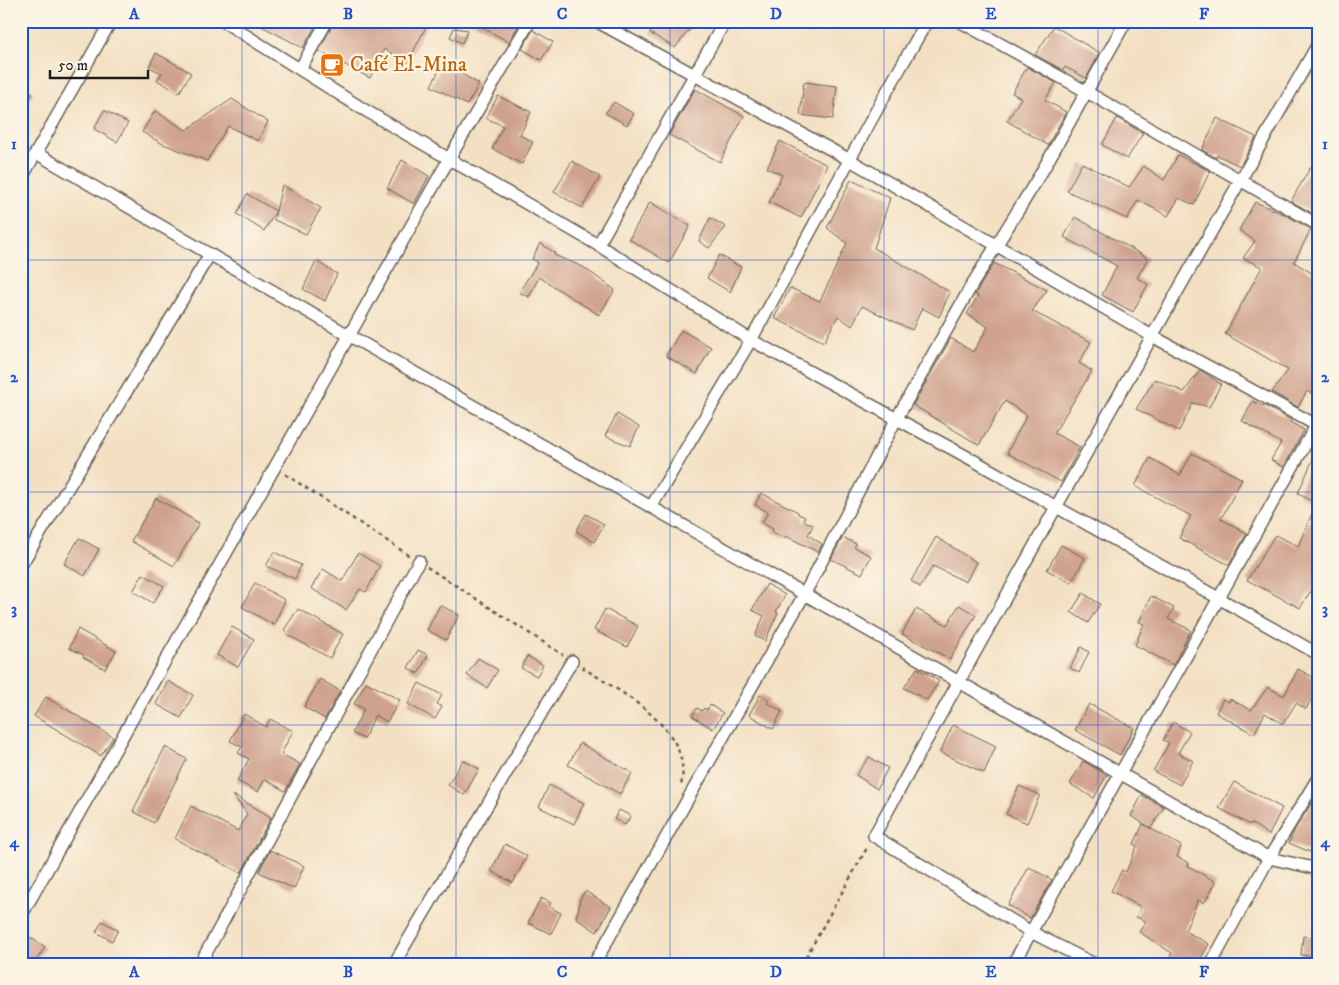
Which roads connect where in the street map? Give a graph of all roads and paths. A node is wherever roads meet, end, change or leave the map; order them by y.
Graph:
1 (111, 21) edge
2 (224, 21) edge
3 (327, 21) edge
4 (530, 21) edge
5 (596, 21) edge
6 (725, 21) edge
7 (927, 21) edge
8 (959, 21) edge
9 (1126, 21) edge
10 (1318, 44) edge
11 (300, 69) junction
12 (694, 75) junction
13 (1087, 92) junction
14 (36, 153) junction
15 (449, 159) junction
16 (850, 160) junction
17 (21, 179) edge
18 (1240, 181) junction
19 (1318, 225) edge
20 (598, 245) junction
21 (996, 246) junction
22 (210, 254) junction
23 (350, 336) junction
24 (1152, 336) junction
25 (752, 340) junction
26 (897, 418) junction
27 (1317, 425) edge
28 (275, 468) junction
29 (651, 507) junction
30 (1057, 507) junction
31 (419, 561) junction
32 (21, 565) edge
33 (804, 595) junction
34 (1218, 599) junction
35 (1318, 654) edge
36 (572, 661) junction
37 (958, 682) junction
38 (1120, 774) junction
39 (1318, 778) edge
40 (680, 793) dead end
41 (874, 836) junction
42 (1269, 858) junction
43 (1318, 869) edge
44 (21, 916) edge
45 (1031, 932) junction
46 (200, 964) edge
47 (394, 964) edge
48 (594, 964) edge
49 (802, 964) edge
50 (1013, 964) edge
51 (1094, 964) edge
52 (1211, 964) edge

1 - 14 street
2 - 11 street
3 - 11 street
4 - 15 street
5 - 12 street
6 - 12 street
7 - 16 street
8 - 13 street
9 - 13 street
10 - 18 street
11 - 15 street
12 - 16 street
12 - 20 street
13 - 18 street
13 - 21 street
14 - 17 street
14 - 22 street
15 - 20 street
15 - 23 street
16 - 21 street
16 - 25 street
18 - 19 street
18 - 24 street
20 - 25 street
21 - 24 street
21 - 26 street
22 - 23 street
22 - 32 street
23 - 28 street
23 - 29 street
24 - 27 street
24 - 30 street
25 - 26 street
25 - 29 street
26 - 30 street
26 - 33 street
27 - 34 street
28 - 31 path
28 - 44 street
29 - 33 street
30 - 34 street
30 - 37 street
31 - 36 path
31 - 46 street
33 - 37 street
33 - 48 street
34 - 35 street
34 - 38 street
36 - 40 path
36 - 47 street
37 - 38 street
37 - 41 street
38 - 42 street
38 - 45 street
39 - 42 street
41 - 45 street
41 - 49 path
42 - 43 street
42 - 52 street
45 - 50 street
45 - 51 street

